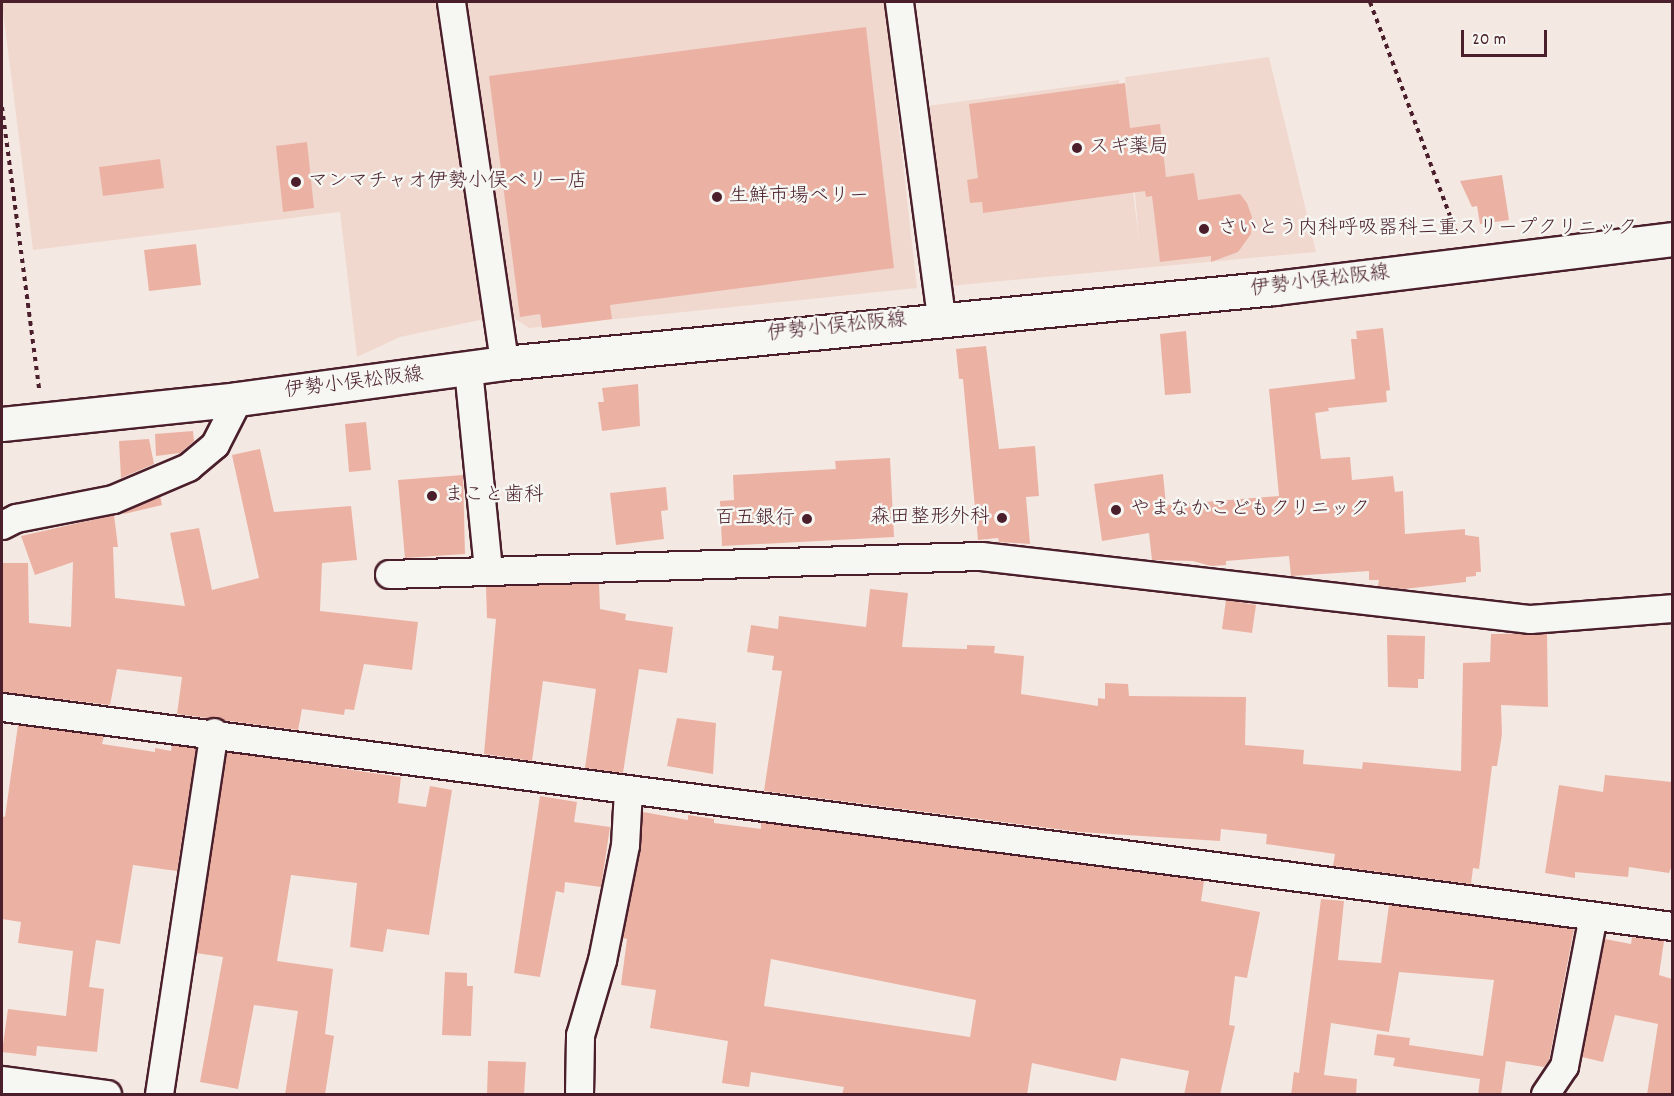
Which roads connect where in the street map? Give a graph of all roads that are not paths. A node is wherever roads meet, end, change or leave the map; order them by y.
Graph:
1 (452, 2) edge
2 (899, 2) edge
3 (1672, 239) edge
4 (941, 317) junction
5 (504, 363) junction
6 (468, 369) junction
7 (238, 399) junction
8 (2, 424) edge
9 (2, 525) edge
10 (489, 570) junction
11 (389, 574) dead end
12 (1672, 608) edge
13 (2, 707) edge
14 (214, 732) junction
15 (628, 790) junction
16 (1593, 915) junction
17 (1672, 926) edge
18 (2, 1080) edge
19 (33, 1089) edge
20 (107, 1095) edge
21 (159, 1095) edge
22 (579, 1095) edge
23 (1545, 1095) edge

1 - 5 street
2 - 4 street
3 - 4 main road, 伊勢小俣松阪線
4 - 5 main road, 伊勢小俣松阪線
5 - 6 main road, 伊勢小俣松阪線
6 - 7 main road, 伊勢小俣松阪線
6 - 10 street
7 - 8 main road, 伊勢小俣松阪線
7 - 9 street
10 - 11 street
10 - 12 street
13 - 14 street
14 - 15 street
14 - 21 street
15 - 16 street
15 - 22 street
16 - 17 street
16 - 23 street
18 - 19 street
19 - 20 street

